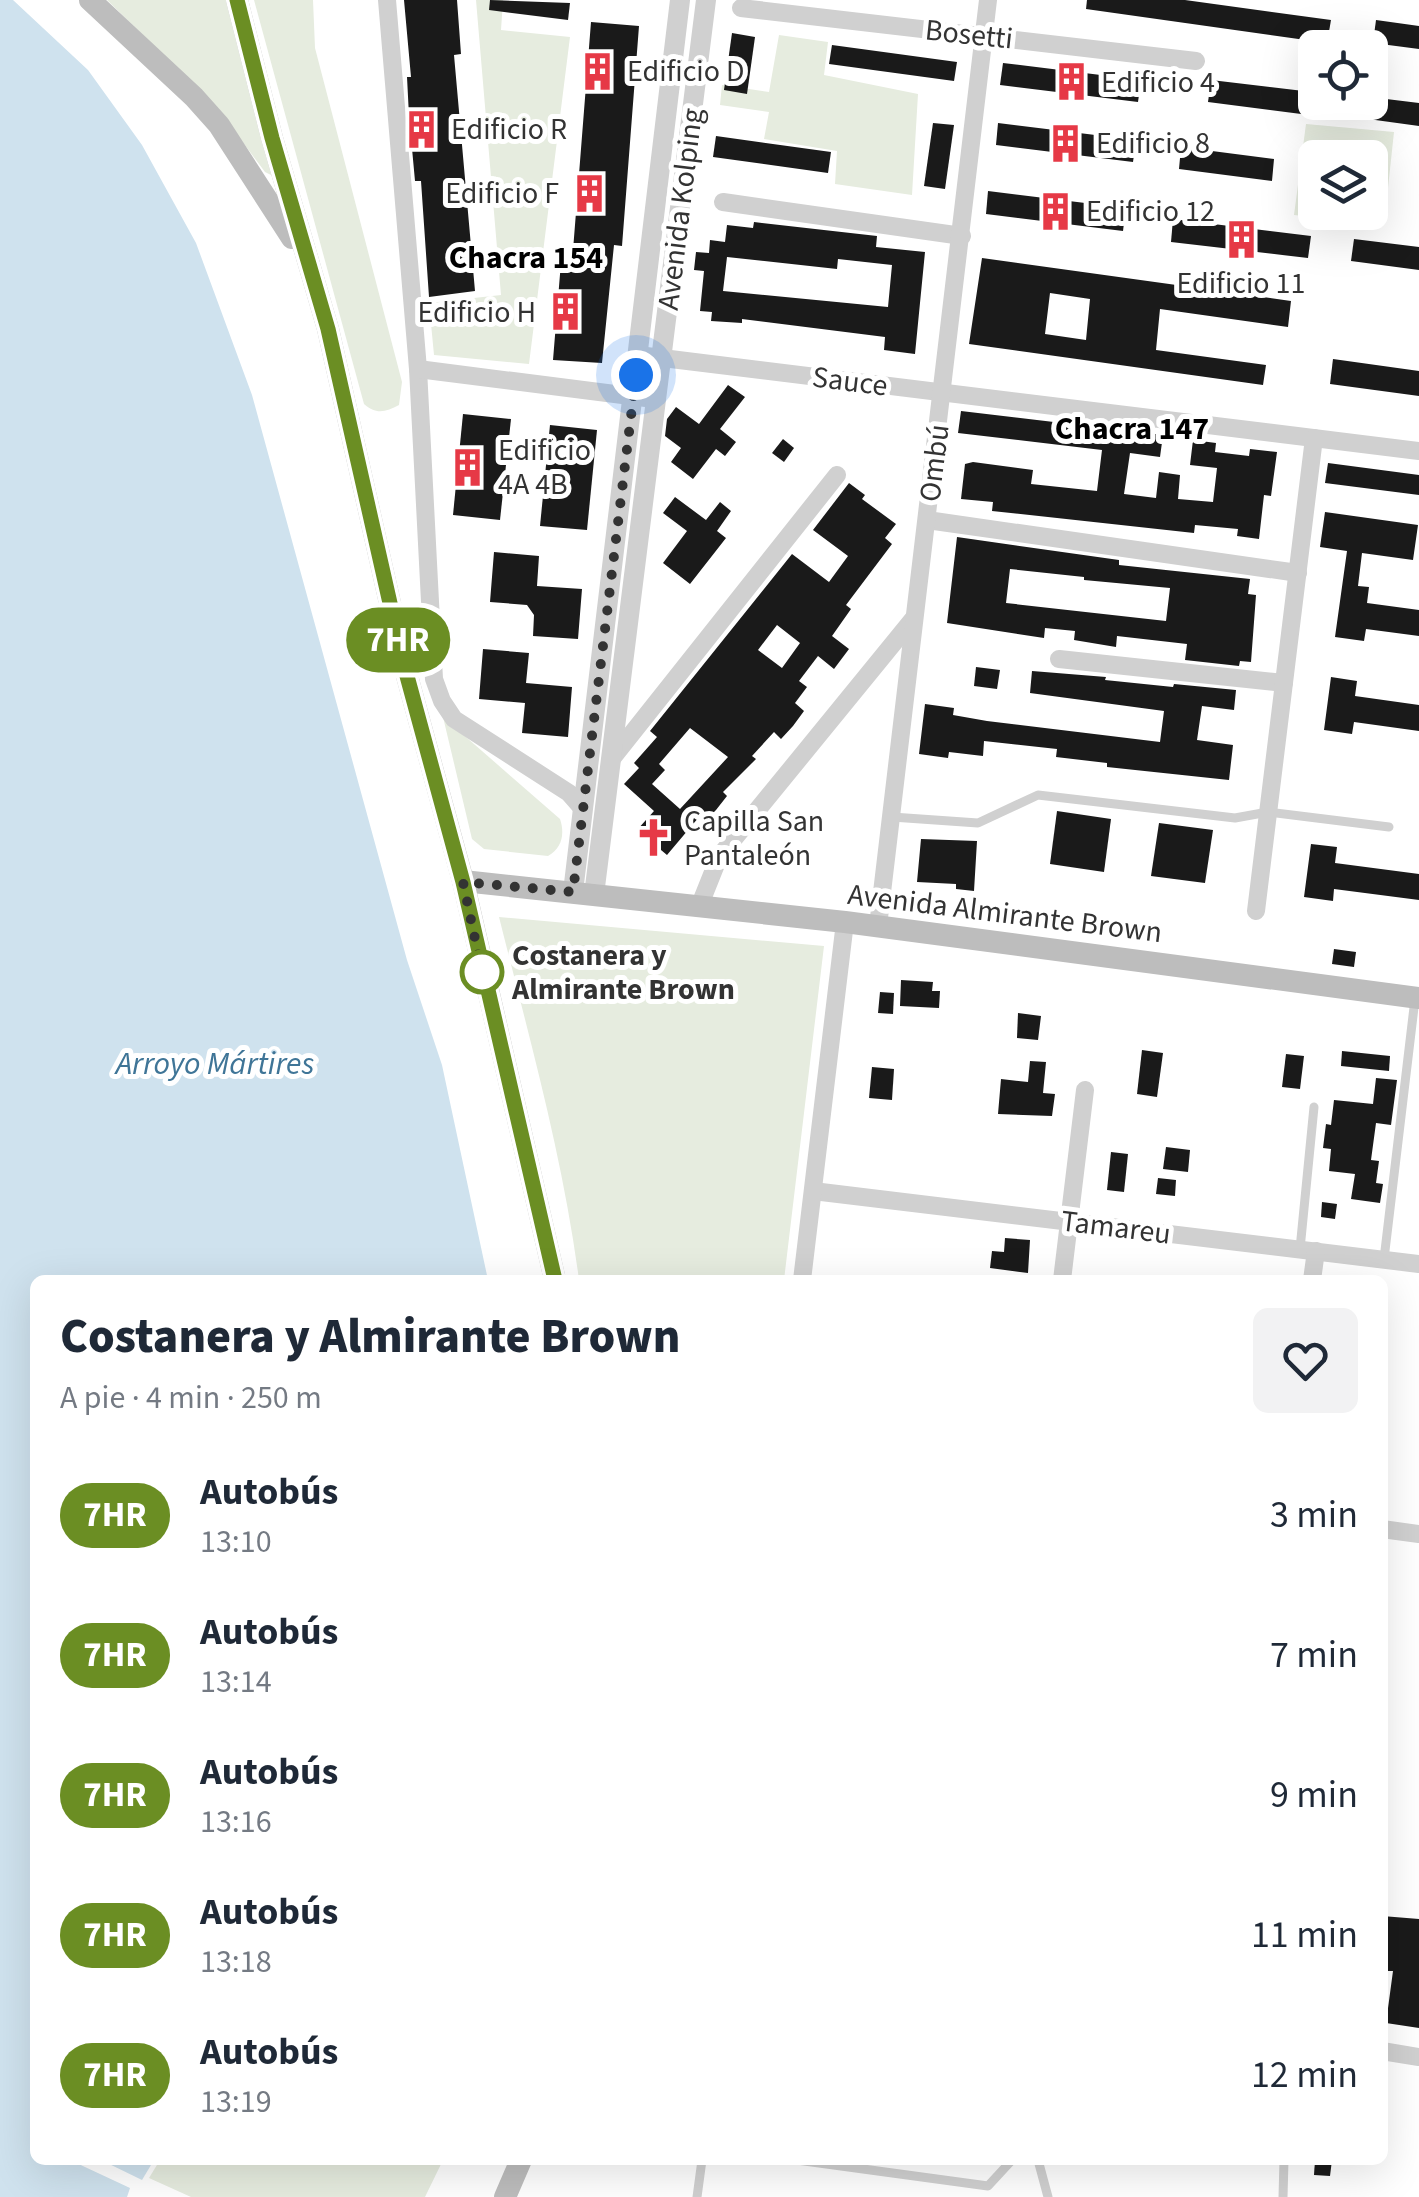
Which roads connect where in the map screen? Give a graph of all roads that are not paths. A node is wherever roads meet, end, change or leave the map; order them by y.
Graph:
1 (90, 0) edge
2 (237, 0) edge
3 (387, 0) edge
4 (680, 0) edge
5 (706, 0) edge
6 (988, 0) edge
7 (741, 8) dead end
8 (984, 36) junction
9 (1196, 61) dead end
10 (723, 202) dead end
11 (962, 236) junction
12 (306, 262) junction
13 (638, 355) junction
14 (661, 358) junction
15 (418, 369) junction
16 (943, 392) junction
17 (633, 397) junction
18 (656, 399) junction
19 (1314, 438) junction
20 (1419, 452) edge
21 (837, 475) dead end
22 (927, 520) junction
23 (1298, 573) junction
24 (914, 618) junction
25 (1059, 659) dead end
26 (1284, 683) junction
27 (610, 761) junction
28 (584, 809) junction
29 (1268, 812) junction
30 (892, 817) junction
31 (1390, 827) dead end
32 (463, 882) junction
33 (584, 893) junction
34 (699, 907) junction
35 (1256, 911) dead end
36 (846, 922) junction
37 (878, 926) junction
38 (1417, 998) edge
39 (1085, 1090) dead end
40 (1314, 1107) dead end
41 (812, 1190) junction
42 (1069, 1222) junction
43 (1308, 1250) junction
44 (1384, 1260) junction
45 (1419, 1264) edge
46 (554, 1275) edge
47 (803, 1275) edge
48 (1063, 1275) edge
49 (1311, 1275) edge
50 (1388, 1530) edge
51 (1419, 1534) edge
52 (1388, 2051) edge
53 (1419, 2057) edge
54 (519, 2165) edge
55 (701, 2165) edge
56 (828, 2165) edge
57 (1008, 2165) edge
58 (1039, 2165) edge
59 (1284, 2165) edge
60 (987, 2191) edge
61 (505, 2197) edge
62 (697, 2197) edge
63 (1048, 2197) edge
64 (1283, 2197) edge

1 - 12 main road
2 - 12 main road
3 - 15 street
4 - 13 street, Avenida Kolping
5 - 14 street, Avenida Kolping
6 - 8 street, Ombú
7 - 8 street, Bosetti
8 - 9 street, Bosetti
8 - 11 street, Ombú
10 - 11 street
11 - 16 street, Ombú
12 - 32 main road
13 - 14 street, Sauce
13 - 17 street, Avenida Kolping
14 - 16 street, Sauce
14 - 18 street, Avenida Kolping
15 - 17 street
15 - 28 street
16 - 19 street, Sauce
16 - 22 street, Ombú
17 - 18 street
17 - 28 street, Avenida Kolping
18 - 27 street, Avenida Kolping
19 - 20 street, Sauce
19 - 23 street
21 - 27 street
22 - 23 street
22 - 24 street, Ombú
23 - 26 street
24 - 30 street, Ombú
24 - 34 street
25 - 26 street
26 - 29 street
27 - 33 street, Avenida Kolping
28 - 33 street, Avenida Kolping
29 - 30 lane
29 - 31 lane
29 - 35 street
30 - 37 street, Ombú
32 - 33 main road, Avenida Almirante Brown
32 - 46 main road
33 - 34 main road, Avenida Almirante Brown
34 - 36 main road, Avenida Almirante Brown
36 - 37 main road, Avenida Almirante Brown
36 - 41 street
37 - 38 main road, Avenida Almirante Brown
38 - 44 lane
39 - 42 street
40 - 43 lane
41 - 42 street, Tamareu
41 - 47 street
42 - 43 street, Tamareu
42 - 48 street
43 - 44 street, Tamareu
43 - 49 street
44 - 45 street, Tamareu
50 - 51 street
52 - 53 street
54 - 61 main road
55 - 62 lane
56 - 60 lane
57 - 60 lane
58 - 63 lane
59 - 64 lane

